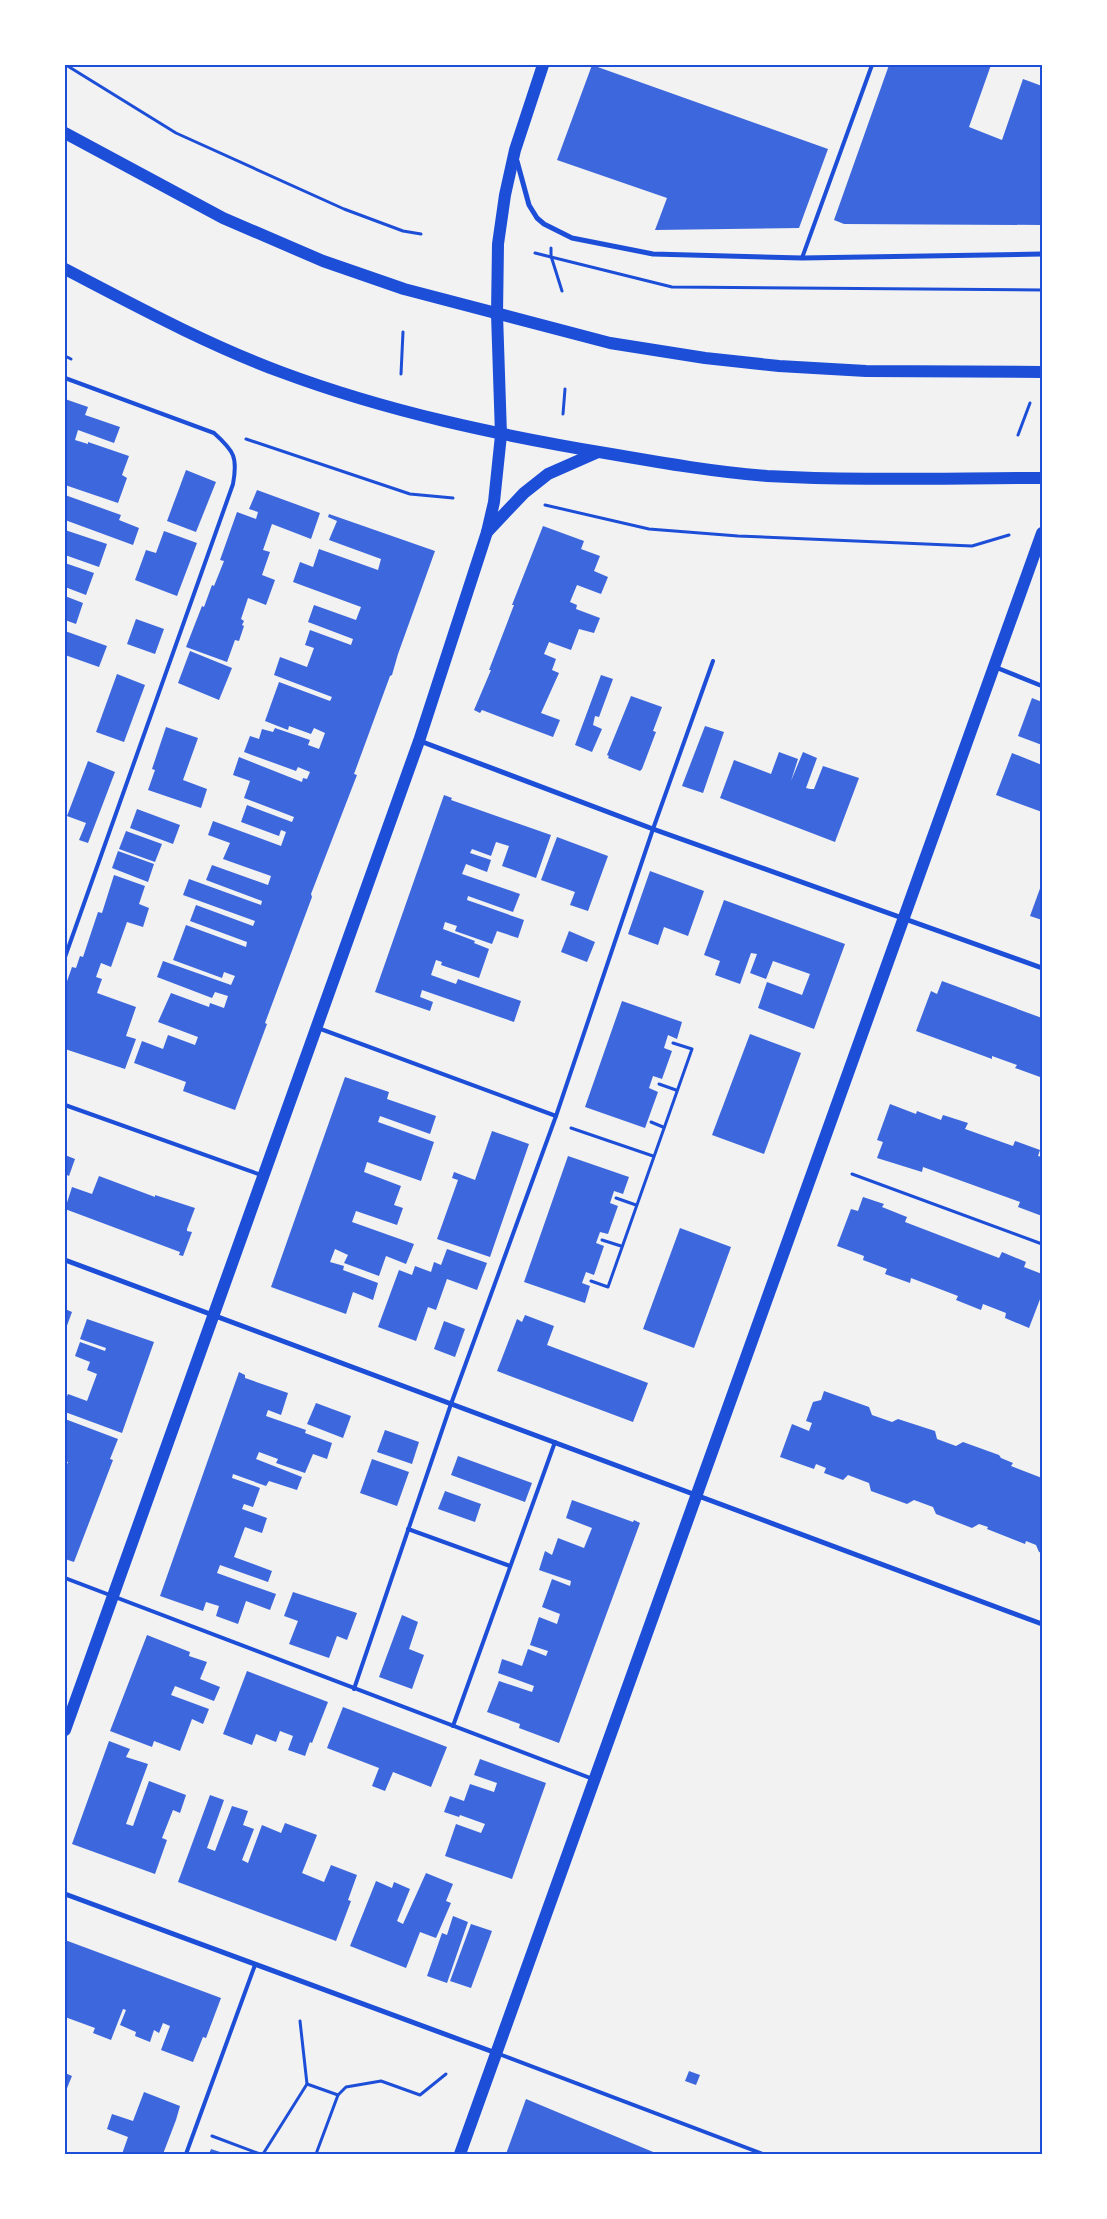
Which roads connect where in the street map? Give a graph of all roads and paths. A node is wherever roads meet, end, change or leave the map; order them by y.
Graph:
1 (66, 65) edge
2 (543, 65) edge
3 (872, 65) edge
4 (65, 133) edge
5 (515, 150) junction
6 (421, 234) dead end
7 (535, 252) dead end
8 (1042, 254) edge
9 (552, 256) junction
10 (802, 258) junction
11 (65, 269) edge
12 (1042, 290) edge
13 (562, 292) dead end
14 (497, 314) junction
15 (403, 332) dead end
16 (65, 356) edge
17 (79, 363) dead end
18 (1042, 372) edge
19 (402, 374) dead end
20 (65, 378) edge
21 (565, 389) dead end
22 (1030, 403) dead end
23 (563, 414) dead end
24 (1018, 434) dead end
25 (501, 435) junction
26 (242, 437) dead end
27 (598, 452) junction
28 (1042, 478) edge
29 (453, 498) dead end
30 (544, 505) dead end
31 (487, 532) junction
32 (1042, 533) edge
33 (1009, 535) dead end
34 (713, 661) dead end
35 (993, 667) junction
36 (1042, 686) edge
37 (419, 741) junction
38 (653, 829) junction
39 (903, 918) junction
40 (65, 957) edge
41 (1042, 968) edge
42 (316, 1027) junction
43 (673, 1043) dead end
44 (659, 1084) dead end
45 (676, 1090) junction
46 (65, 1105) edge
47 (556, 1116) junction
48 (651, 1122) dead end
49 (663, 1127) junction
50 (571, 1128) dead end
51 (653, 1156) junction
52 (852, 1174) dead end
53 (264, 1176) junction
54 (616, 1198) dead end
55 (636, 1205) junction
56 (602, 1240) dead end
57 (1042, 1244) edge
58 (622, 1246) junction
59 (65, 1260) edge
60 (591, 1281) dead end
61 (214, 1315) junction
62 (451, 1404) junction
63 (555, 1442) junction
64 (696, 1495) junction
65 (408, 1530) junction
66 (510, 1566) junction
67 (65, 1578) edge
68 (113, 1596) junction
69 (1042, 1624) edge
70 (354, 1689) junction
71 (452, 1726) junction
72 (65, 1730) edge
73 (595, 1779) junction
74 (65, 1894) edge
75 (255, 1965) junction
76 (300, 2021) dead end
77 (496, 2053) junction
78 (446, 2074) dead end
79 (307, 2084) junction
80 (338, 2095) junction
81 (212, 2136) dead end
82 (186, 2154) edge
83 (262, 2154) edge
84 (316, 2154) edge
85 (460, 2154) edge
86 (764, 2154) edge

1 - 6 path
2 - 5 main road
3 - 10 lane
4 - 14 main road
5 - 10 street
5 - 14 main road
7 - 9 path
8 - 10 street
9 - 12 path
9 - 13 path
11 - 25 main road
14 - 18 main road
14 - 25 main road
15 - 19 path
16 - 17 path
20 - 40 lane
21 - 23 path
22 - 24 path
25 - 27 main road
25 - 31 main road
26 - 29 path
27 - 28 main road
27 - 31 main road
30 - 33 path
31 - 37 main road
32 - 35 main road
34 - 38 lane
35 - 36 street
35 - 39 main road
37 - 38 street
37 - 42 main road
38 - 39 street
38 - 47 lane
39 - 41 street
39 - 64 main road
42 - 47 lane
42 - 53 main road
43 - 45 path
44 - 45 path
45 - 49 path
46 - 53 lane
47 - 62 lane
48 - 49 path
49 - 51 path
50 - 51 path
51 - 55 path
52 - 57 path
53 - 61 main road
54 - 55 path
55 - 58 path
56 - 58 path
58 - 60 path
59 - 61 street
61 - 62 street
61 - 68 main road
62 - 63 street
62 - 65 lane
63 - 64 street
63 - 66 lane
64 - 69 street
64 - 73 main road
65 - 66 lane
65 - 70 lane
66 - 71 lane
67 - 68 lane
68 - 70 lane
68 - 72 main road
70 - 71 lane
71 - 73 lane
73 - 77 main road
74 - 75 street
75 - 77 street
75 - 82 lane
76 - 79 path
77 - 85 main road
77 - 86 lane
78 - 80 path
79 - 80 path
79 - 83 path
80 - 84 path
81 - 83 path

